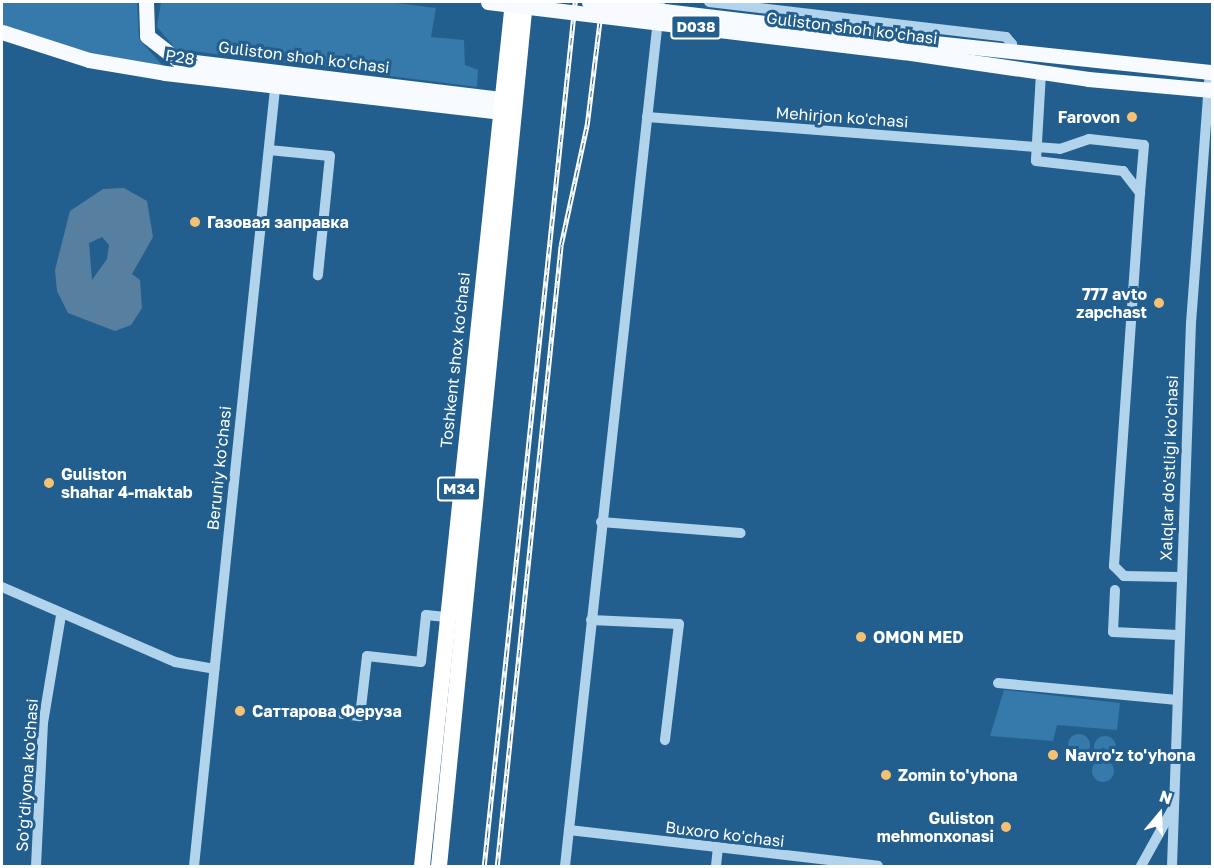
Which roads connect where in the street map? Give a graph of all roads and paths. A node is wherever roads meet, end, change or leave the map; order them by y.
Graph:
1 (146, 2) edge
2 (488, 2) edge
3 (513, 2) edge
4 (525, 2) edge
5 (589, 2) edge
6 (660, 2) edge
7 (709, 2) edge
8 (2, 32) edge
9 (905, 46) junction
10 (1004, 53) junction
11 (1211, 72) edge
12 (1041, 73) junction
13 (276, 79) junction
14 (1210, 89) edge
15 (500, 105) junction
16 (646, 117) junction
17 (1034, 145) junction
18 (269, 150) junction
19 (1140, 193) junction
20 (318, 275) dead end
21 (485, 319) junction
22 (601, 522) junction
23 (741, 533) dead end
24 (1180, 577) junction
25 (2, 587) edge
26 (1115, 590) dead end
27 (61, 615) junction
28 (446, 617) junction
29 (591, 620) junction
30 (1178, 635) junction
31 (214, 669) junction
32 (999, 683) dead end
33 (1177, 700) junction
34 (330, 712) dead end
35 (665, 740) dead end
36 (1175, 801) junction
37 (569, 830) junction
38 (718, 848) junction
39 (777, 861) edge
40 (848, 865) edge
41 (36, 867) edge
42 (194, 867) edge
43 (422, 867) edge
44 (439, 867) edge
45 (565, 867) edge
46 (716, 867) edge
47 (878, 867) edge
48 (1141, 867) edge
49 (1172, 867) edge

1 - 13 main road, Guliston shoh ko'chasi
2 - 9 main road, Guliston shoh ko'chasi / D038, bridge
3 - 15 highway, Toshkent shox ko'chasi / M34
4 - 21 highway, Toshkent shox ko'chasi / M34
5 - 9 main road, Guliston shoh ko'chasi / D038, bridge
6 - 16 street
7 - 10 street
8 - 13 main road, Р28
9 - 10 main road, Guliston shoh ko'chasi / D038
9 - 12 main road, Guliston shoh ko'chasi / D038
10 - 11 main road, Guliston shoh ko'chasi / D038
11 - 14 street, Xalqlar do'stligi ko'chasi
12 - 14 main road, Guliston shoh ko'chasi / D038
12 - 17 street
13 - 15 main road, Р28
13 - 18 street, Beruniy ko'chasi
14 - 24 street, Xalqlar do'stligi ko'chasi
15 - 21 highway, Toshkent shox ko'chasi / M34
16 - 17 street, Mehirjon ko'chasi
16 - 22 street
17 - 19 street
17 - 19 street, Mehirjon ko'chasi
18 - 20 street
18 - 31 street, Beruniy ko'chasi
19 - 24 street
21 - 28 highway, Toshkent shox ko'chasi / M34
21 - 44 highway, Toshkent shox ko'chasi / M34
22 - 23 street
22 - 29 street
24 - 30 street, Xalqlar do'stligi ko'chasi
25 - 27 street
26 - 30 street
27 - 31 street
27 - 41 street, So'g'diyona ko'chasi
28 - 34 street
28 - 43 highway, Toshkent shox ko'chasi / M34
29 - 35 street
29 - 37 street
30 - 33 street, Xalqlar do'stligi ko'chasi
31 - 42 street, Beruniy ko'chasi
32 - 33 street
33 - 36 street, Xalqlar do'stligi ko'chasi
36 - 48 street
36 - 49 street, Xalqlar do'stligi ko'chasi
37 - 38 street, Buxoro ko'chasi
37 - 45 street
38 - 39 street, Buxoro ko'chasi
38 - 46 street
39 - 40 street, Buxoro ko'chasi
40 - 47 street, Buxoro ko'chasi

